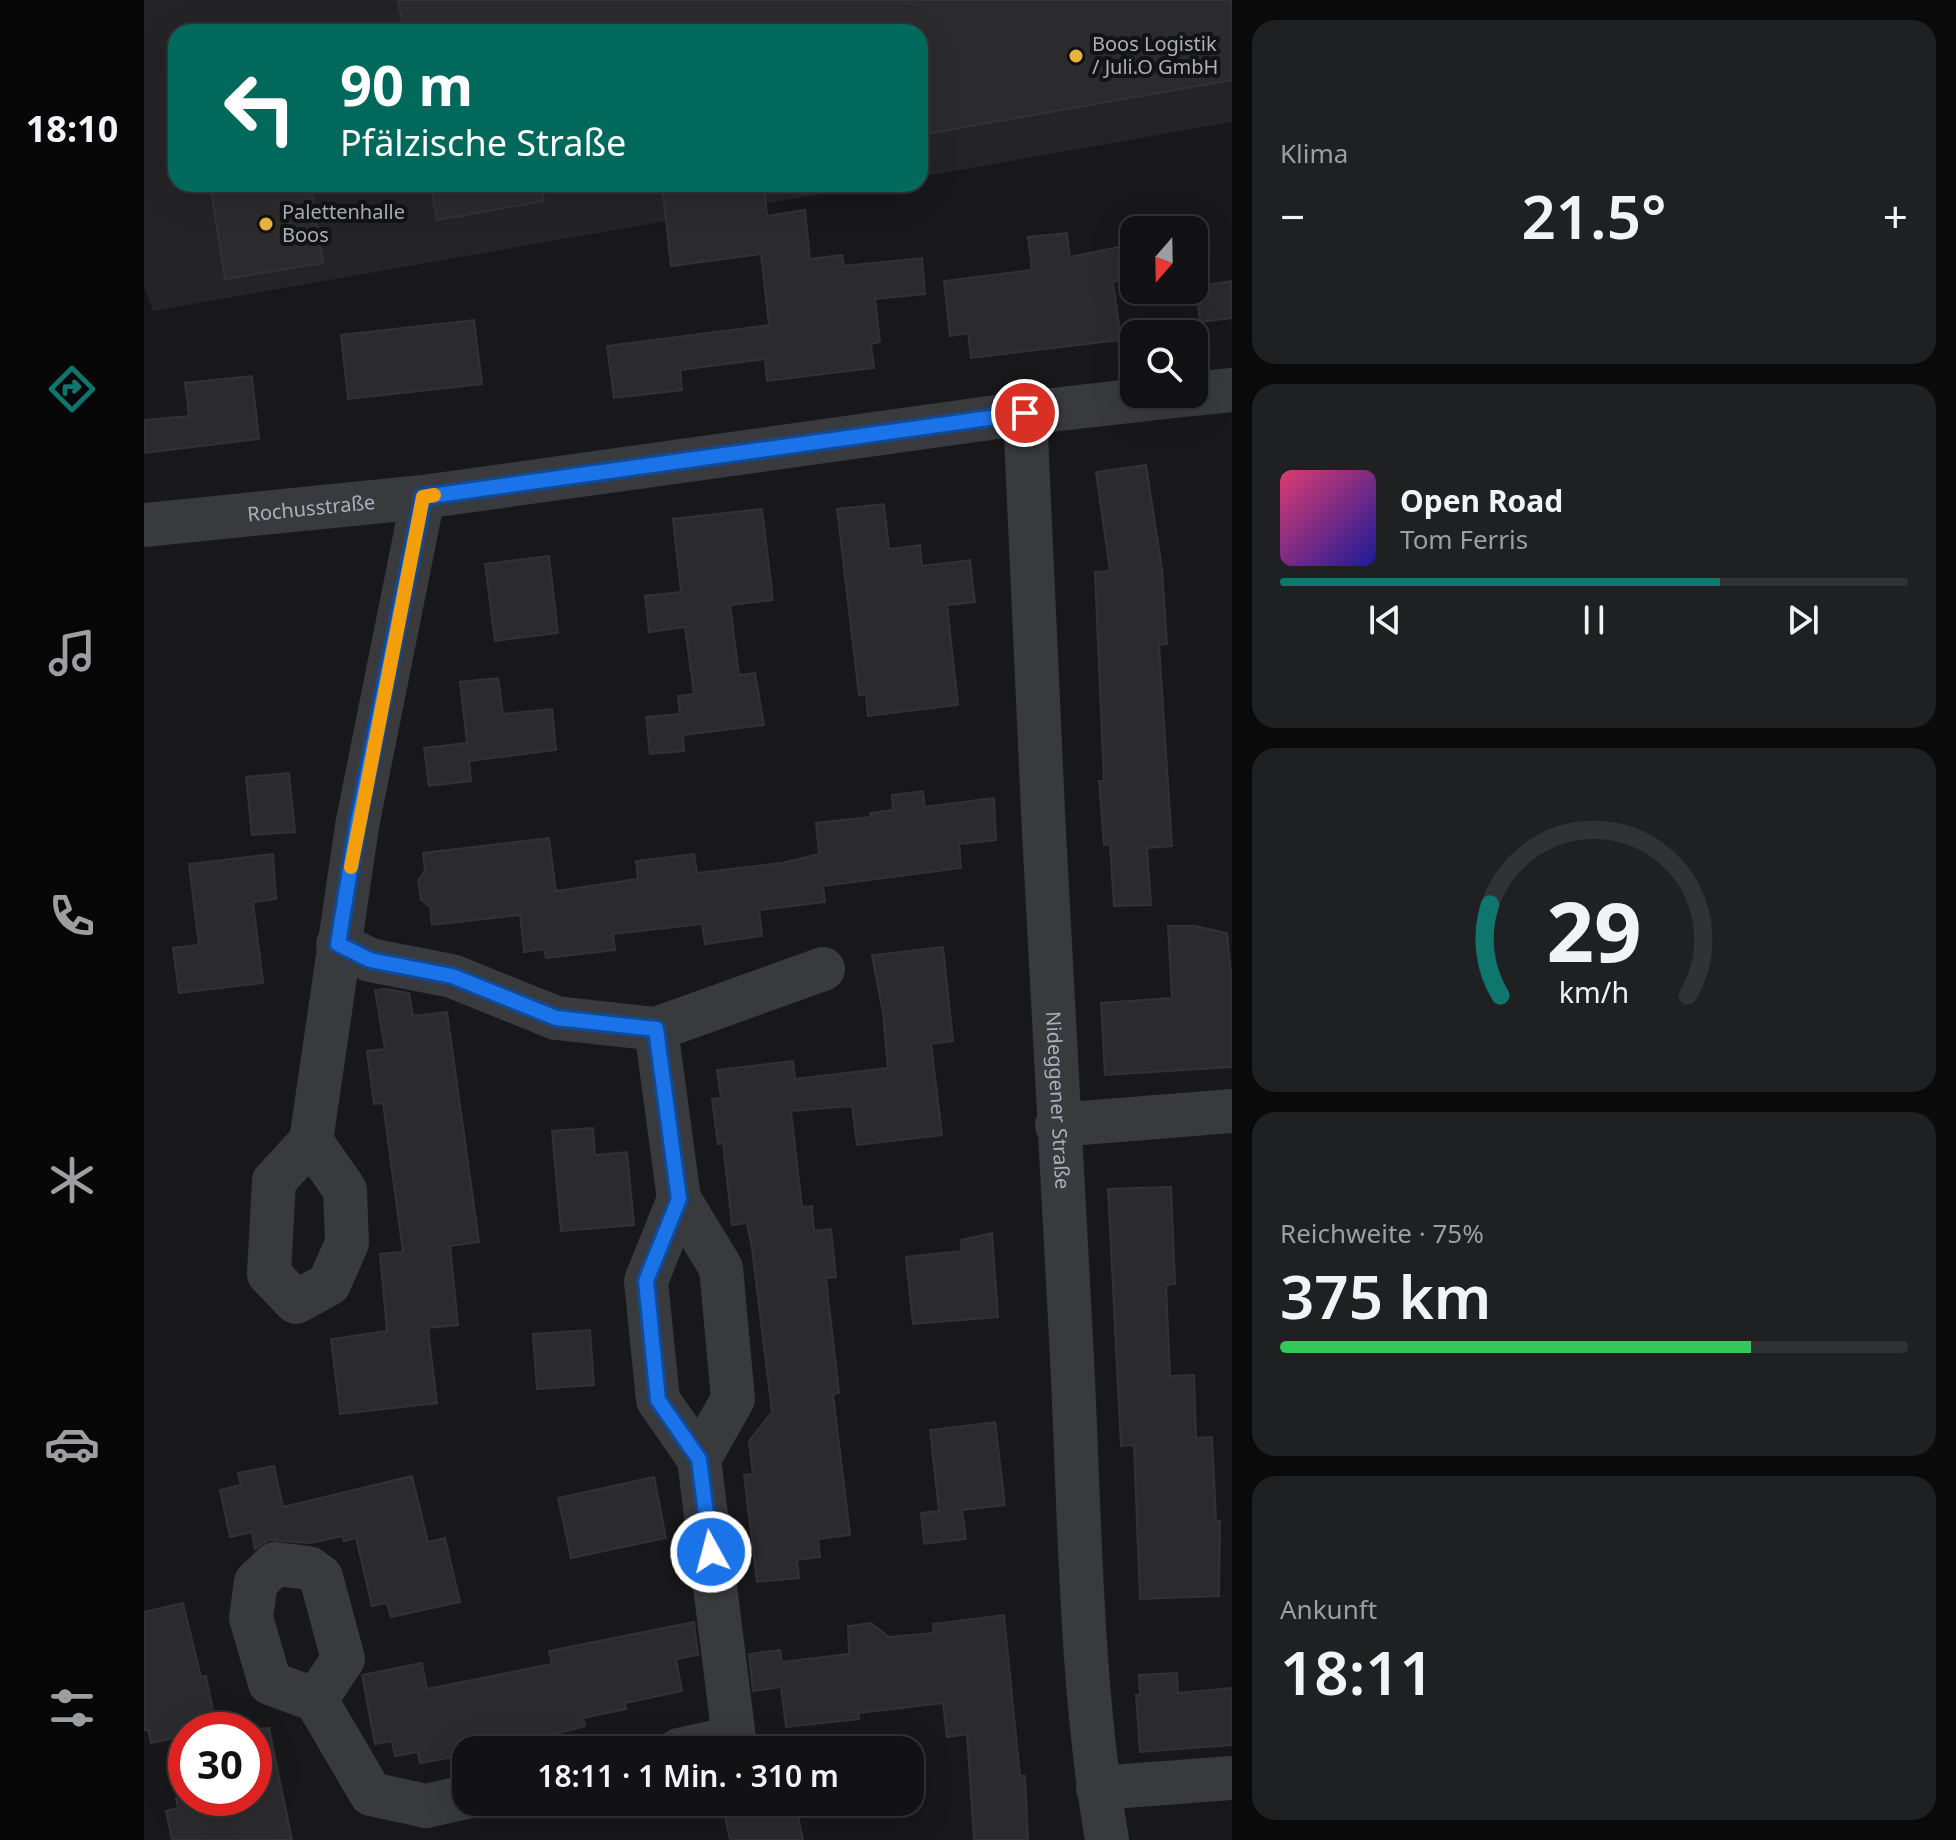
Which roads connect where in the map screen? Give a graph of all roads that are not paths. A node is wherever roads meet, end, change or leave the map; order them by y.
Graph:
1 (1232, 390) edge
2 (1208, 393) edge
3 (1120, 402) edge
4 (1025, 413) junction
5 (423, 497) junction
6 (144, 525) edge
7 (338, 944) junction
8 (823, 969) dead end
9 (656, 1029) junction
10 (1232, 1111) edge
11 (1057, 1125) junction
12 (311, 1141) dead end
13 (679, 1199) junction
14 (699, 1459) junction
15 (316, 1700) dead end
16 (734, 1736) edge
17 (1232, 1778) edge
18 (1098, 1788) junction
19 (442, 1814) edge
20 (1107, 1840) edge

1 - 2 street, Rochusstraße
3 - 4 street, Rochusstraße
4 - 5 street, Rochusstraße
4 - 11 street, Nideggener Straße
5 - 6 street, Rochusstraße
5 - 7 street
7 - 9 street
7 - 12 street
8 - 9 street
9 - 13 street
10 - 11 street
11 - 18 street, Nideggener Straße
13 - 14 street
13 - 14 street
14 - 16 street
15 - 19 street
17 - 18 street
18 - 20 street, Nideggener Straße

